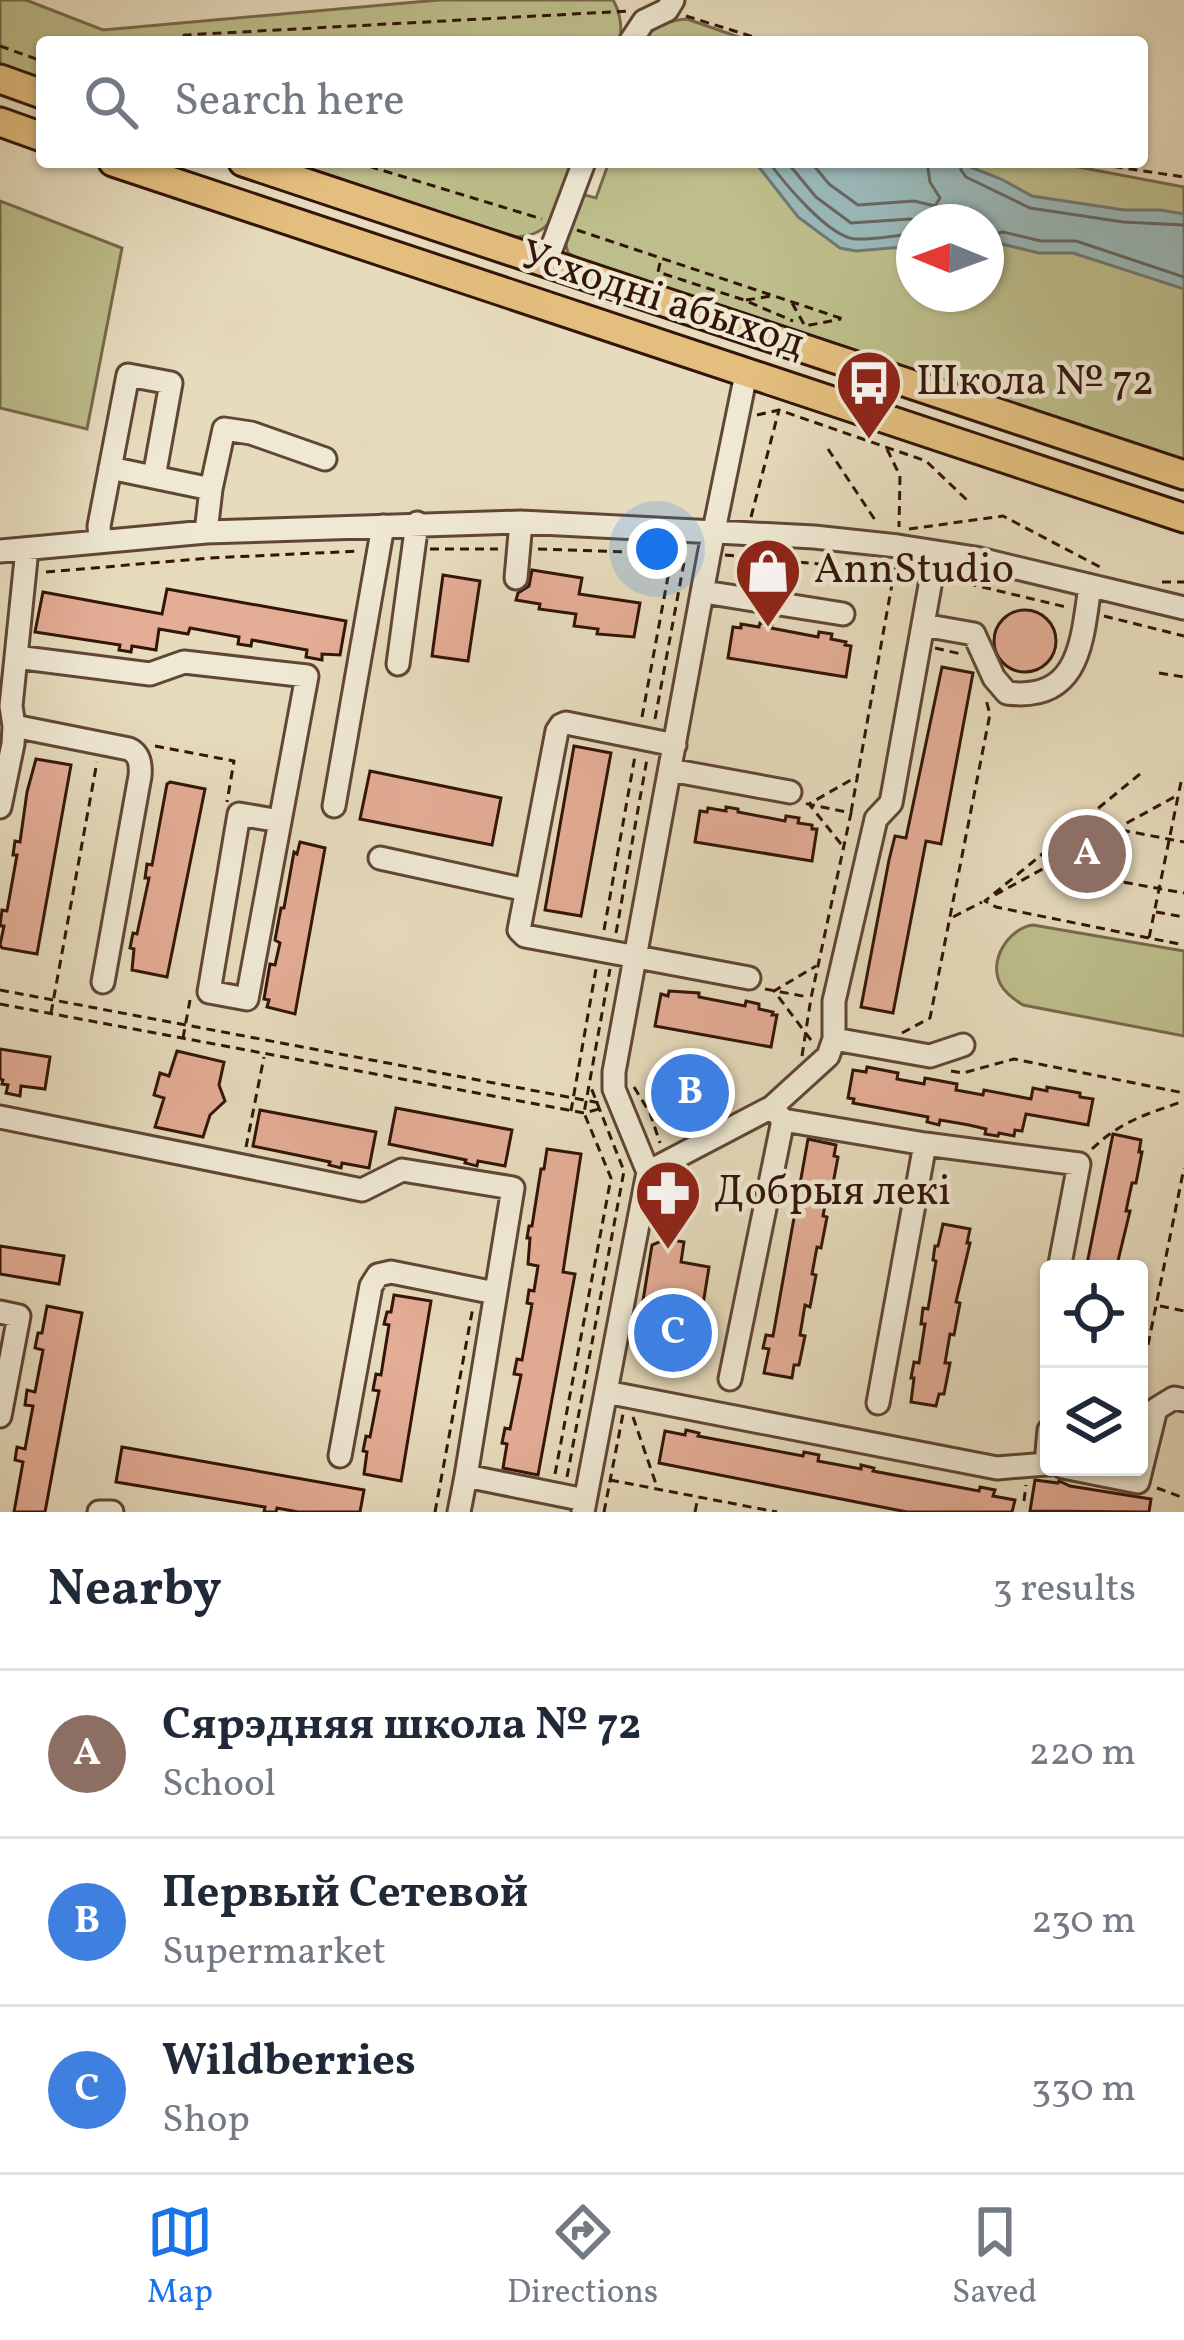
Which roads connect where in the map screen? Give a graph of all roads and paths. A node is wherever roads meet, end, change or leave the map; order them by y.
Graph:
1 (670, 5) edge
2 (627, 11) dead end
3 (183, 36) edge
4 (634, 36) edge
5 (754, 36) edge
6 (0, 46) edge
7 (36, 59) edge
8 (0, 79) edge
9 (36, 92) edge
10 (0, 122) edge
11 (36, 135) edge
12 (131, 168) edge
13 (261, 168) edge
14 (375, 168) edge
15 (582, 168) edge
16 (1124, 168) edge
17 (1184, 177) edge
18 (553, 222) dead end
19 (567, 227) dead end
20 (660, 260) junction
21 (545, 263) junction
22 (773, 295) junction
23 (744, 300) junction
24 (790, 300) junction
25 (804, 329) junction
26 (746, 374) junction
27 (780, 401) dead end
28 (779, 410) junction
29 (744, 418) dead end
30 (886, 447) junction
31 (827, 449) dead end
32 (325, 460) dead end
33 (110, 468) junction
34 (1184, 476) edge
35 (154, 477) junction
36 (211, 489) junction
37 (969, 502) dead end
38 (1184, 518) edge
39 (521, 521) junction
40 (417, 524) junction
41 (749, 524) dead end
42 (877, 524) dead end
43 (383, 526) junction
44 (899, 530) junction
45 (206, 532) junction
46 (899, 539) dead end
47 (100, 541) junction
48 (715, 543) junction
49 (27, 549) junction
50 (412, 549) junction
51 (518, 549) junction
52 (378, 550) junction
53 (0, 551) edge
54 (936, 552) junction
55 (673, 554) junction
56 (897, 554) dead end
57 (896, 570) junction
58 (26, 573) junction
59 (926, 575) dead end
60 (516, 578) dead end
61 (942, 578) dead end
62 (1099, 578) junction
63 (1147, 582) dead end
64 (1184, 582) edge
65 (704, 592) junction
66 (1184, 608) edge
67 (1087, 612) junction
68 (842, 614) dead end
69 (928, 626) junction
70 (1184, 636) edge
71 (973, 656) dead end
72 (16, 657) junction
73 (398, 664) dead end
74 (1159, 673) dead end
75 (1184, 677) edge
76 (986, 698) dead end
77 (14, 726) junction
78 (640, 729) dead end
79 (653, 732) dead end
80 (638, 743) dead end
81 (675, 745) junction
82 (650, 746) dead end
83 (138, 757) junction
84 (97, 759) dead end
85 (670, 770) junction
86 (1140, 774) dead end
87 (858, 776) junction
88 (1180, 782) dead end
89 (790, 792) dead end
90 (1178, 795) junction
91 (226, 805) dead end
92 (334, 806) dead end
93 (0, 807) edge
94 (850, 813) junction
95 (876, 820) junction
96 (280, 821) junction
97 (1116, 829) junction
98 (1169, 839) junction
99 (1184, 842) edge
100 (843, 847) junction
101 (380, 858) dead end
102 (1046, 868) junction
103 (1159, 888) junction
104 (526, 890) junction
105 (1184, 893) edge
106 (985, 901) junction
107 (1154, 911) junction
108 (1184, 917) edge
109 (950, 919) junction
110 (1149, 938) junction
111 (1184, 945) edge
112 (608, 953) junction
113 (635, 957) junction
114 (818, 964) junction
115 (749, 978) dead end
116 (103, 982) dead end
117 (0, 990) edge
118 (53, 1000) junction
119 (190, 1003) dead end
120 (0, 1004) edge
121 (51, 1014) junction
122 (185, 1025) junction
123 (806, 1035) junction
124 (183, 1040) junction
125 (963, 1045) dead end
126 (831, 1047) junction
127 (878, 1047) junction
128 (264, 1055) junction
129 (944, 1069) dead end
130 (629, 1078) dead end
131 (589, 1083) junction
132 (798, 1084) junction
133 (1184, 1093) edge
134 (573, 1098) junction
135 (586, 1100) junction
136 (1184, 1101) edge
137 (596, 1102) junction
138 (614, 1106) dead end
139 (599, 1109) junction
140 (571, 1111) junction
141 (584, 1113) junction
142 (650, 1113) junction
143 (778, 1114) junction
144 (0, 1117) edge
145 (730, 1128) junction
146 (659, 1142) dead end
147 (925, 1144) junction
148 (1079, 1164) junction
149 (243, 1165) junction
150 (1184, 1168) edge
151 (648, 1172) junction
152 (1061, 1260) edge
153 (486, 1292) junction
154 (1158, 1306) junction
155 (1184, 1311) edge
156 (0, 1312) edge
157 (1144, 1368) edge
158 (730, 1379) dead end
159 (616, 1394) junction
160 (1184, 1400) edge
161 (878, 1403) dead end
162 (0, 1416) edge
163 (340, 1456) dead end
164 (1040, 1466) edge
165 (466, 1476) junction
166 (1108, 1476) edge
167 (610, 1480) dead end
168 (1138, 1482) junction
169 (658, 1489) junction
170 (698, 1497) junction
171 (1184, 1498) edge
172 (571, 1500) edge
173 (99, 1512) edge
174 (112, 1512) edge
175 (435, 1512) edge
176 (459, 1512) edge
177 (695, 1512) edge
178 (777, 1512) edge

1 - 4 lane
1 - 5 path
2 - 3 path
6 - 7 path
8 - 9 main road
10 - 11 main road
12 - 26 main road, Усходні абыход
13 - 21 main road, Усходні абыход
14 - 18 path
15 - 21 lane
16 - 17 path
19 - 20 path
20 - 22 path
20 - 23 path
21 - 34 main road, Усходні абыход
22 - 23 path
22 - 24 path
23 - 25 path
24 - 25 path
24 - 25 path
26 - 38 main road, Усходні абыход
26 - 48 lane
27 - 28 path
28 - 29 path
28 - 30 path
28 - 41 path
30 - 37 path
30 - 44 path
31 - 42 path
32 - 36 lane
33 - 35 lane
33 - 35 lane
33 - 47 lane
35 - 36 lane
36 - 45 lane
39 - 40 lane
39 - 48 lane
39 - 51 lane
40 - 43 lane
40 - 50 lane
43 - 45 lane
43 - 52 lane
44 - 46 path
44 - 62 path
45 - 47 lane
47 - 49 lane
48 - 54 lane
48 - 57 path
48 - 65 lane
49 - 53 lane
49 - 58 lane
50 - 51 path
50 - 73 lane
51 - 55 path
51 - 60 lane
52 - 58 path
52 - 92 lane
54 - 62 lane
54 - 69 lane
55 - 78 path
55 - 79 path
56 - 57 path
57 - 59 path
57 - 87 path
58 - 72 lane
61 - 67 path
62 - 66 lane
62 - 67 lane
63 - 64 path
65 - 68 lane
65 - 81 lane
67 - 69 lane
67 - 70 path
69 - 71 path
69 - 95 lane
72 - 77 lane
72 - 96 lane
74 - 75 path
76 - 109 path
77 - 83 lane
77 - 93 lane
80 - 112 path
81 - 85 lane
81 - 104 lane
82 - 112 path
83 - 91 path
83 - 116 lane
84 - 118 path
85 - 89 lane
85 - 113 lane
86 - 106 path
87 - 94 path
87 - 100 path
88 - 90 path
90 - 97 path
90 - 98 path
94 - 95 path
94 - 100 path
95 - 126 lane
96 - 96 lane
97 - 98 path
97 - 102 path
98 - 99 path
98 - 103 path
100 - 114 path
101 - 104 lane
102 - 103 path
102 - 106 path
103 - 105 path
103 - 107 path
104 - 112 lane
106 - 109 path
106 - 110 path
107 - 108 path
107 - 110 path
109 - 127 path
110 - 111 path
112 - 113 lane
112 - 131 path
112 - 134 path
113 - 115 lane
113 - 151 lane
114 - 123 path
114 - 123 path
117 - 118 path
118 - 121 path
118 - 122 path
119 - 122 path
120 - 121 path
121 - 124 path
122 - 124 path
122 - 134 path
123 - 126 path
123 - 132 path
124 - 128 path
125 - 127 lane
126 - 127 lane
126 - 132 lane
128 - 140 path
128 - 149 path
129 - 133 path
130 - 142 path
131 - 135 path
131 - 137 path
132 - 143 lane
134 - 135 path
134 - 140 path
135 - 137 path
135 - 141 path
136 - 148 path
137 - 138 path
137 - 139 path
139 - 141 path
139 - 172 path
140 - 141 path
141 - 172 path
142 - 145 path
142 - 146 path
143 - 145 lane
143 - 147 lane
143 - 158 lane
144 - 149 lane
145 - 151 lane
147 - 148 lane
147 - 161 lane
148 - 152 lane
149 - 153 lane
150 - 154 path
151 - 159 lane
153 - 163 lane
153 - 165 lane
153 - 175 path
154 - 155 path
154 - 157 path
156 - 162 lane
159 - 164 lane
159 - 169 path
159 - 172 lane
160 - 168 lane
165 - 172 lane
165 - 176 lane
166 - 168 lane
167 - 169 path
168 - 171 path
169 - 170 path
170 - 177 path
170 - 178 path
173 - 174 lane

